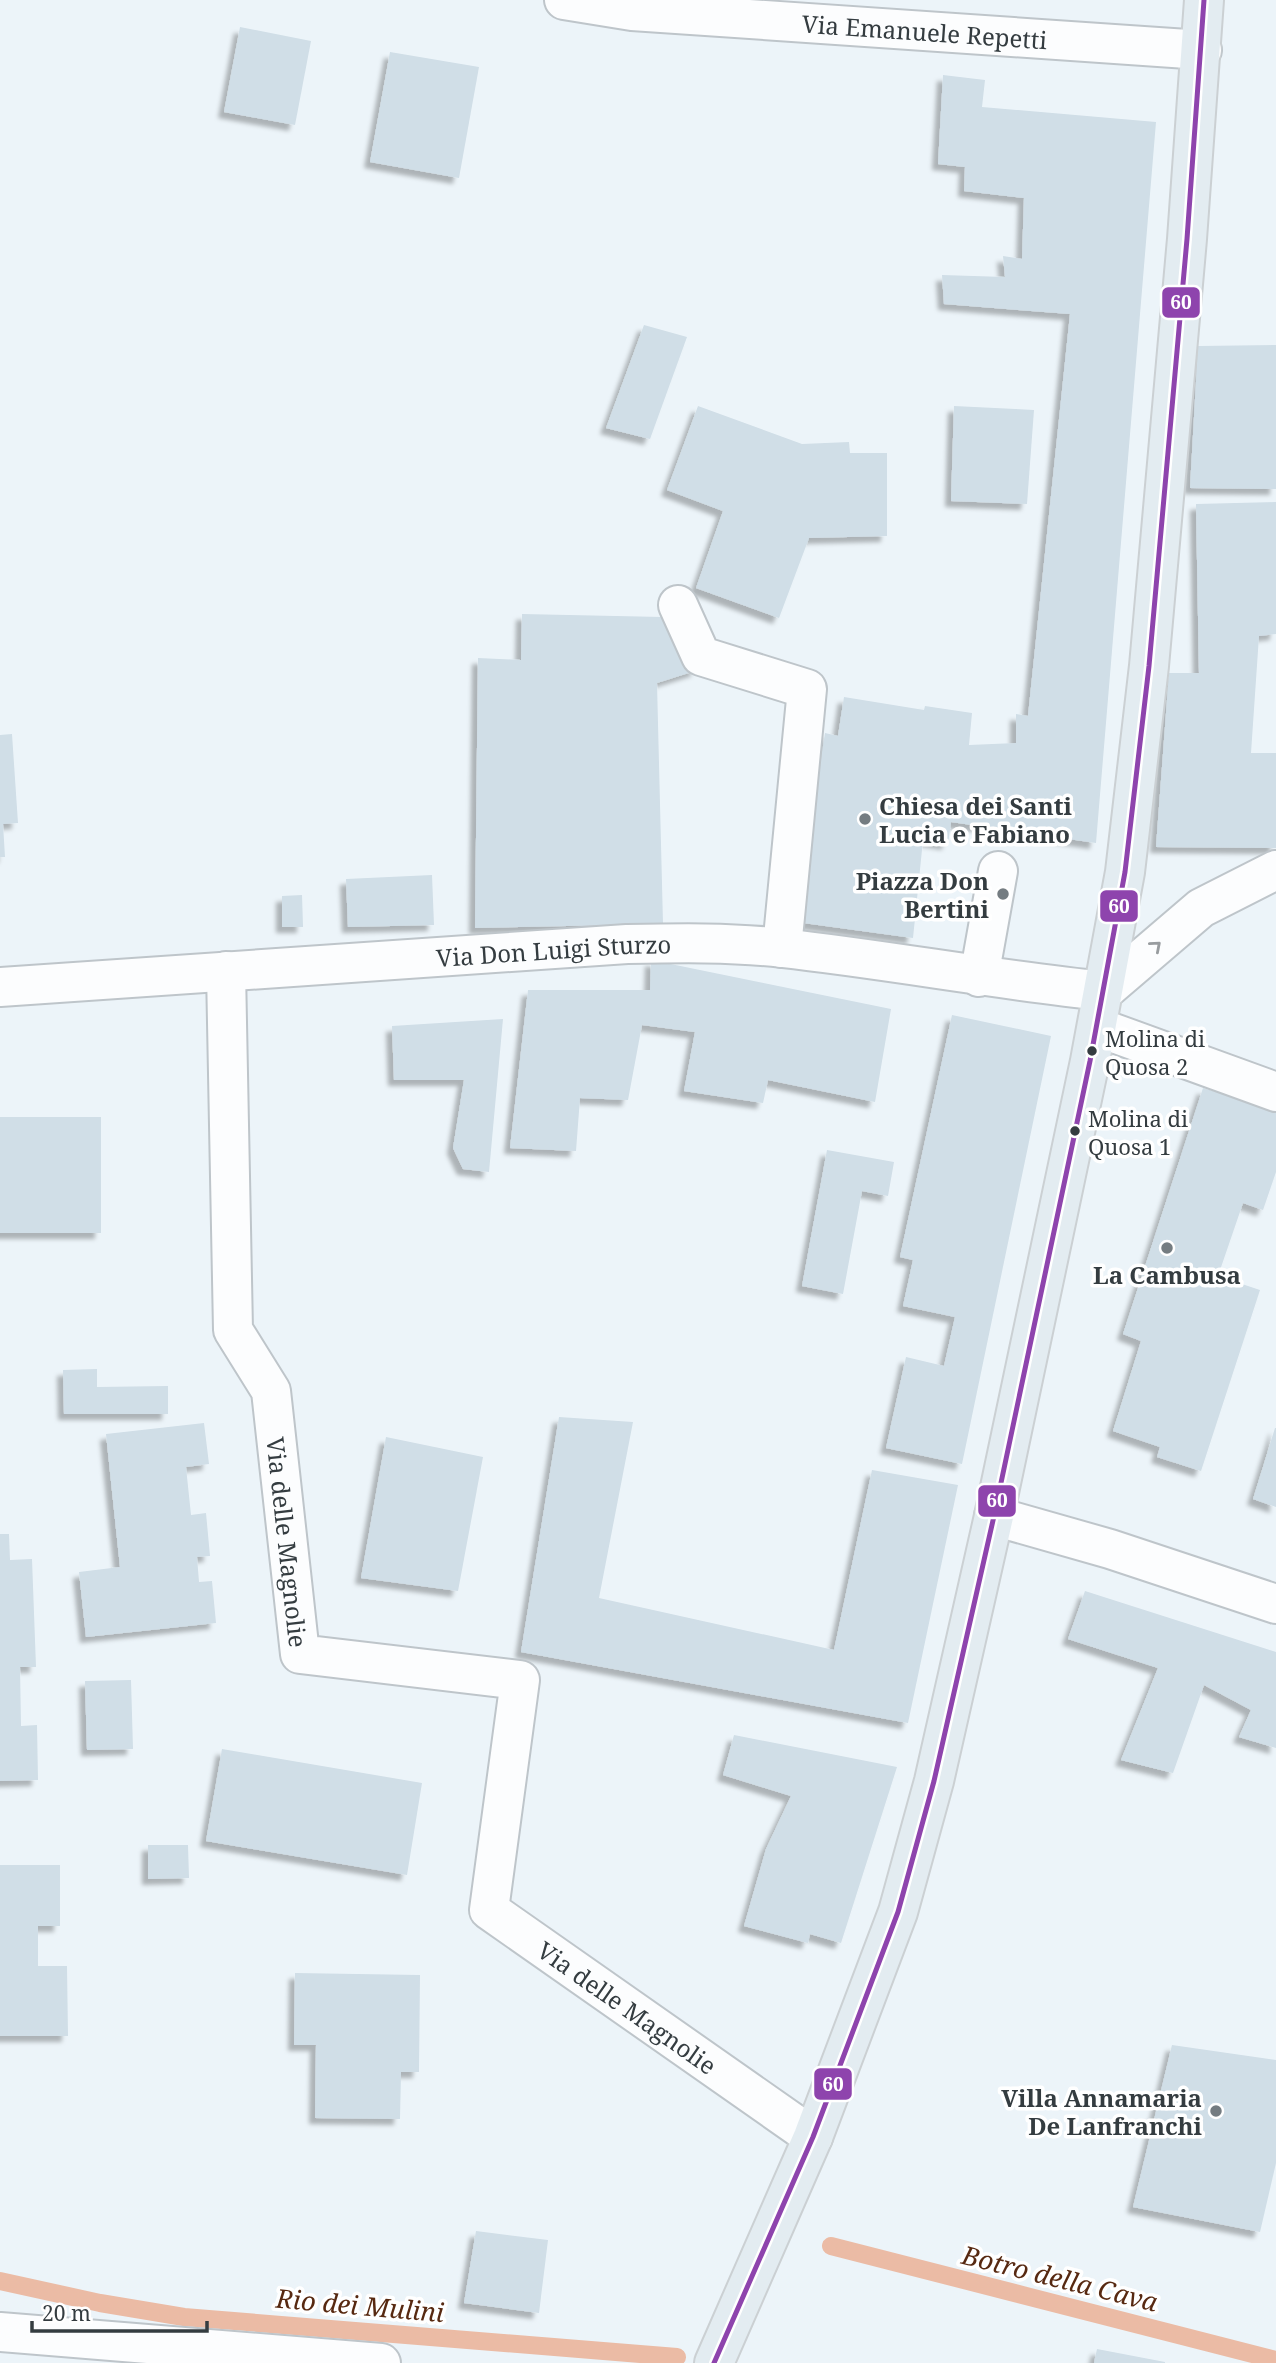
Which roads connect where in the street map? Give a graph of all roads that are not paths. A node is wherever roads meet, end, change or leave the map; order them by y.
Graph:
1 (564, 0) edge
2 (1204, 0) edge
3 (1202, 50) junction
4 (678, 605) dead end
5 (1276, 870) edge
6 (998, 871) dead end
7 (782, 948) junction
8 (226, 971) junction
9 (979, 977) junction
10 (0, 987) edge
11 (1101, 1009) junction
12 (1276, 1092) edge
13 (994, 1516) junction
14 (1276, 1604) edge
15 (813, 2137) junction
16 (0, 2332) edge
17 (381, 2363) edge
18 (713, 2363) edge

1 - 3 street, Via Emanuele Repetti
2 - 3 main road
3 - 11 main road
4 - 7 street
11 -> 5 street
6 - 9 street
7 - 8 street, Via Don Luigi Sturzo
7 - 9 street, Via Don Luigi Sturzo
8 - 10 street, Via Don Luigi Sturzo
8 - 15 street, Via delle Magnolie
9 - 11 street, Via Don Luigi Sturzo
11 - 12 street, Via Don Luigi Sturzo
11 - 13 main road
13 - 14 street
13 - 15 main road
15 - 18 main road
16 - 17 street

